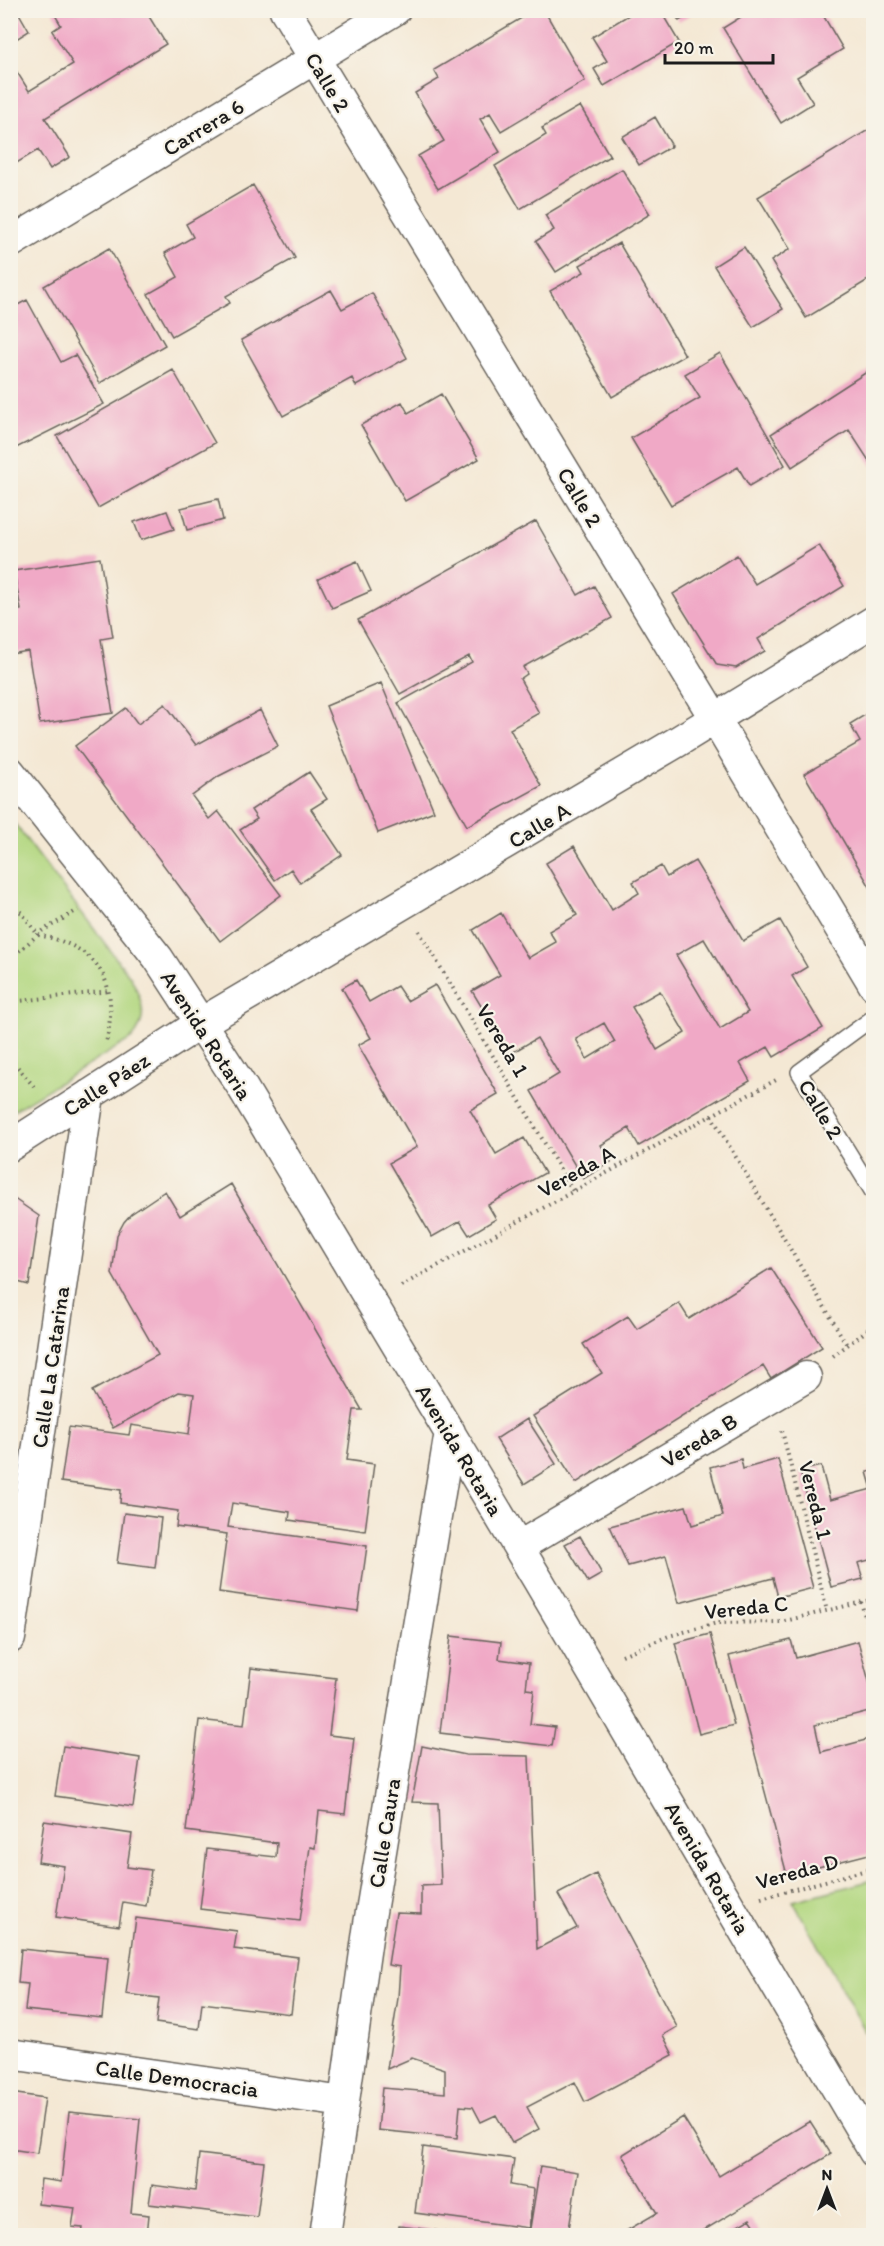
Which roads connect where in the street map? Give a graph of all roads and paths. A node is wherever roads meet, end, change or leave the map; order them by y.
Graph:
1 (285, 10) edge
2 (395, 10) edge
3 (314, 59) junction
4 (10, 243) edge
5 (873, 621) edge
6 (715, 719) junction
7 (10, 772) edge
8 (106, 893) junction
9 (10, 905) edge
10 (404, 905) junction
11 (38, 935) junction
12 (10, 959) edge
13 (873, 985) edge
14 (110, 991) junction
15 (10, 1002) edge
16 (873, 1017) edge
17 (201, 1023) junction
18 (10, 1058) edge
19 (799, 1072) junction
20 (94, 1092) junction
21 (711, 1115) junction
22 (55, 1117) junction
23 (10, 1146) edge
24 (573, 1191) junction
25 (873, 1194) edge
26 (372, 1302) junction
27 (873, 1325) edge
28 (847, 1345) junction
29 (806, 1377) joint
30 (773, 1397) junction
31 (450, 1432) junction
32 (518, 1547) junction
33 (873, 1599) edge
34 (861, 1602) junction
35 (827, 1611) junction
36 (10, 1638) edge
37 (873, 1650) edge
38 (590, 1668) junction
39 (873, 1868) edge
40 (730, 1906) junction
41 (10, 2054) edge
42 (344, 2102) junction
43 (873, 2152) edge
44 (324, 2235) edge

1 - 3 street, Calle 2
2 - 3 street, Carrera 6
3 - 4 street, Carrera 6
3 - 6 street, Calle 2
5 - 6 street, Calle A
6 - 10 street, Calle A
6 - 13 street, Calle 2
7 - 8 street, Avenida Rotaria
8 - 11 path
8 - 17 street, Avenida Rotaria
9 - 11 path
10 - 17 street, Calle A
10 - 24 path, Vereda 1
11 - 12 path
11 - 14 path
14 - 15 path
14 - 20 path
16 - 19 lane, Calle 2
17 - 20 street, Calle Páez
17 - 26 street, Avenida Rotaria
18 - 22 path
19 - 21 path, Vereda A
19 - 25 lane, Calle 2
20 - 22 street, Calle Páez
20 - 36 street, Calle La Catarina
21 - 24 path, Vereda A
21 - 28 path
22 - 23 street, Calle Páez
24 - 26 path, Vereda A
26 - 31 street, Avenida Rotaria
27 - 28 path
28 - 29 path
29 - 30 street, Vereda B
30 - 32 street, Vereda B
30 - 35 path, Vereda 1
31 - 32 street, Avenida Rotaria
31 - 42 street, Calle Caura
32 - 38 street, Avenida Rotaria
33 - 34 path, Vereda C
34 - 35 path, Vereda C
34 - 37 path
35 - 38 path, Vereda C
38 - 40 street, Avenida Rotaria
39 - 40 path, Vereda D
40 - 43 street, Avenida Rotaria
41 - 42 street, Calle Democracia
42 - 44 street, Calle Caura

